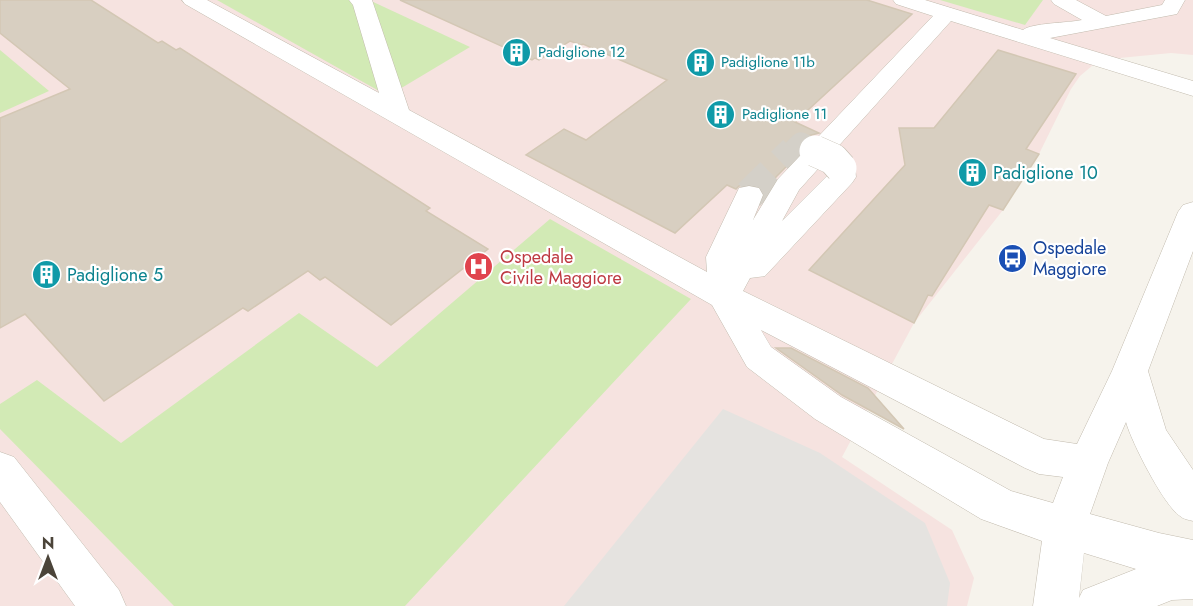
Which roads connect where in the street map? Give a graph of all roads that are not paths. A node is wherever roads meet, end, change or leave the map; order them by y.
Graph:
1 (192, 0) edge
2 (359, 0) edge
3 (903, 0) edge
4 (1061, 0) edge
5 (1175, 0) edge
6 (947, 13) junction
7 (1103, 23) junction
8 (1010, 32) junction
9 (1193, 89) edge
10 (398, 115) junction
11 (812, 149) tunnel mouth
12 (749, 195) tunnel mouth
13 (1193, 212) edge
14 (724, 296) junction
15 (1130, 370) junction
16 (1088, 463) junction
17 (0, 470) edge
18 (1193, 502) edge
19 (1065, 526) junction
20 (1193, 562) edge
21 (1193, 577) edge
22 (103, 606) edge
23 (1056, 606) edge
24 (1099, 606) edge

1 - 10 street
2 - 10 street
3 - 6 street
4 - 7 street
5 - 7 street
6 - 8 street
6 - 14 street
7 - 8 street
8 - 9 street
10 - 14 street
11 - 14 street, bridge
12 - 14 street
13 - 15 street
14 - 16 street
14 - 19 street
15 - 16 street
15 - 18 street
16 - 19 street
17 - 22 street
19 - 20 street
19 - 23 street
21 - 24 street

